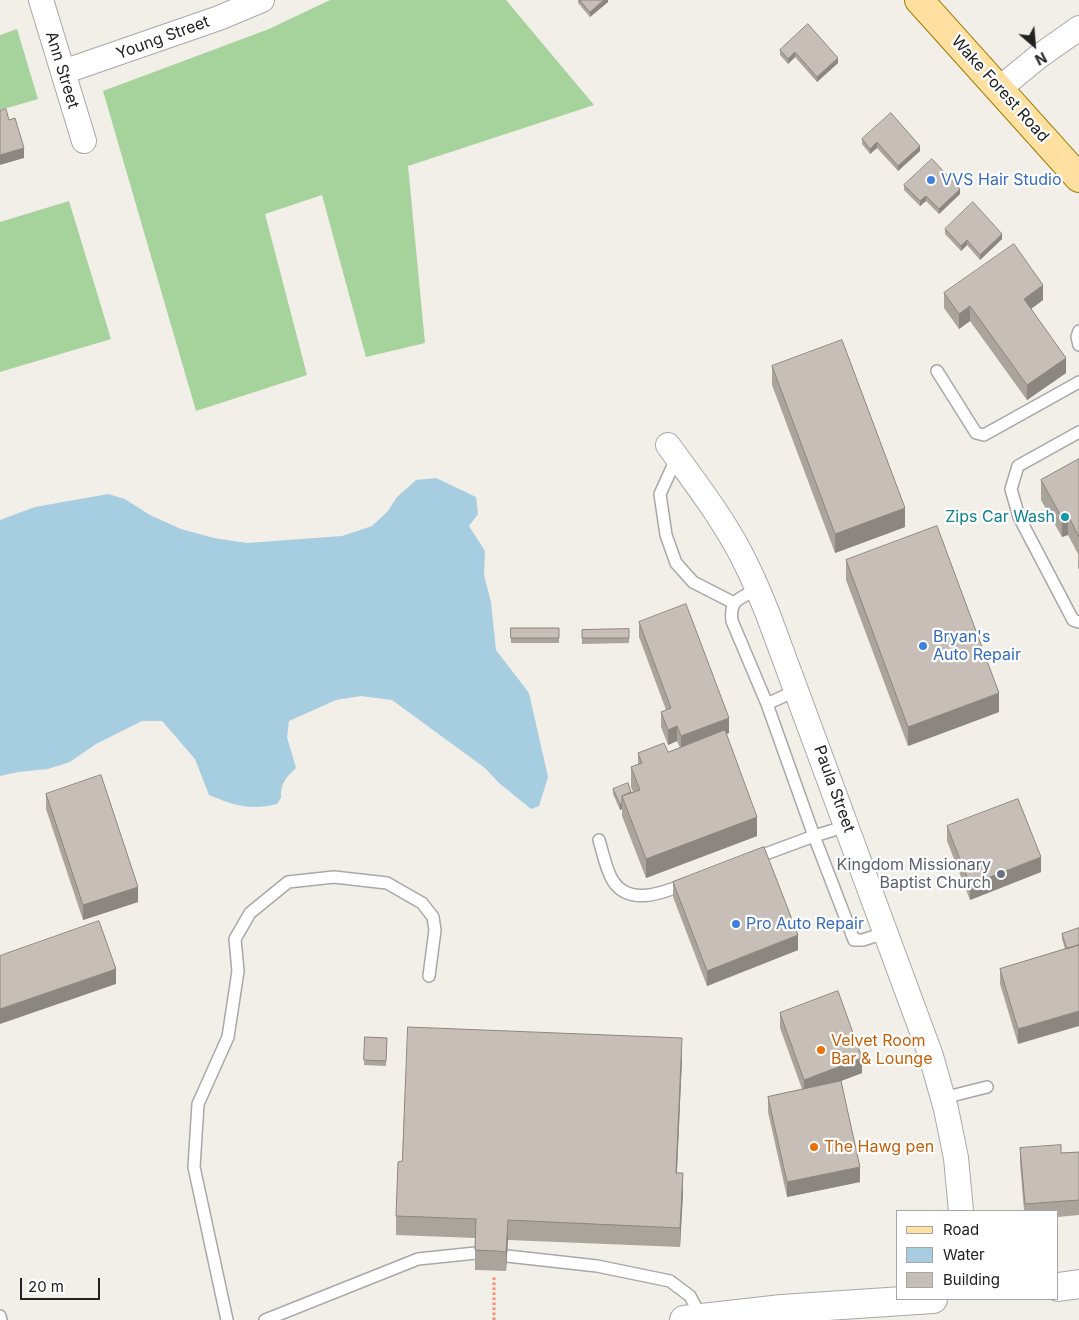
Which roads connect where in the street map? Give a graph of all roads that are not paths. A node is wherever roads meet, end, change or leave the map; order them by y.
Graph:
1 (41, 0) edge
2 (262, 0) edge
3 (919, 0) edge
4 (1079, 28) edge
5 (63, 72) junction
6 (999, 89) junction
7 (84, 140) dead end
8 (1079, 178) edge
9 (1079, 331) edge
10 (1079, 345) edge
11 (938, 371) dead end
12 (1079, 382) edge
13 (1079, 432) edge
14 (672, 451) joint
15 (758, 589) junction
16 (734, 603) junction
17 (1079, 622) edge
18 (797, 690) junction
19 (767, 704) junction
20 (847, 826) junction
21 (814, 836) junction
22 (599, 840) dead end
23 (741, 863) edge
24 (696, 880) edge
25 (887, 932) junction
26 (429, 976) dead end
27 (987, 1087) dead end
28 (943, 1098) junction
29 (961, 1210) edge
30 (476, 1253) edge
31 (507, 1256) edge
32 (1079, 1284) edge
33 (1059, 1286) edge
34 (916, 1300) edge
35 (0, 1316) edge
36 (693, 1319) edge
37 (1, 1320) edge
38 (227, 1320) edge
39 (265, 1320) edge

1 - 5 street, Ann Street
2 - 5 street, Young Street
3 - 6 main road, Wake Forest Road
4 - 6 street
5 - 7 street, Ann Street
6 - 8 main road, Wake Forest Road
9 - 10 lane
11 - 12 lane
13 - 17 lane
14 - 15 street, Paula Street
14 - 16 lane
15 - 16 lane
15 - 18 street, Paula Street
16 - 19 lane
18 - 19 lane
18 - 20 street, Paula Street
19 - 21 lane
20 - 21 lane
20 - 25 street, Paula Street
21 - 23 lane
21 - 25 lane
22 - 24 lane
25 - 28 street, Paula Street
26 - 38 lane
27 - 28 lane
28 - 29 street, Paula Street
30 - 39 lane
31 - 36 lane
32 - 33 street
34 - 36 street
35 - 37 lane

